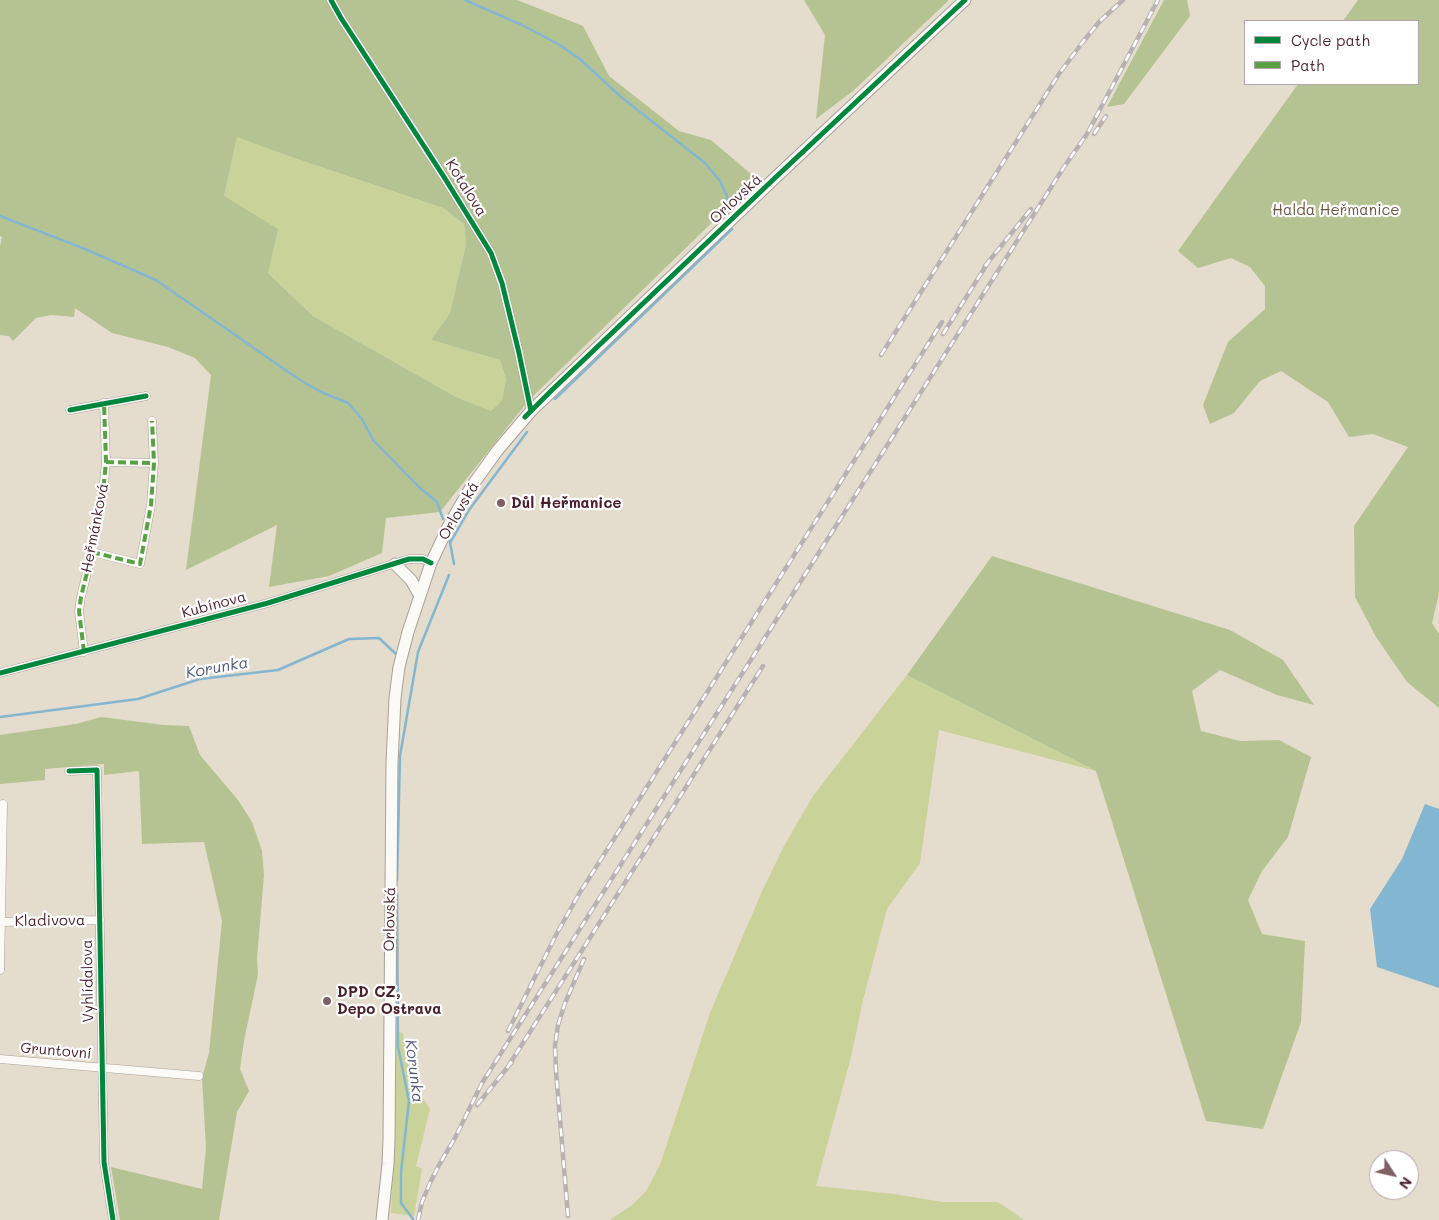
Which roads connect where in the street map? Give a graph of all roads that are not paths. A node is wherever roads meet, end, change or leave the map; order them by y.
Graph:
1 (331, 0) edge
2 (965, 0) edge
3 (146, 396) dead end
4 (104, 403) junction
5 (70, 410) dead end
6 (531, 411) junction
7 (152, 421) dead end
8 (106, 462) junction
9 (154, 463) junction
10 (92, 552) junction
11 (432, 563) junction
12 (395, 564) junction
13 (420, 596) junction
14 (84, 652) junction
15 (0, 674) edge
16 (69, 771) dead end
17 (3, 804) dead end
18 (100, 920) junction
19 (0, 922) edge
20 (0, 970) edge
21 (0, 1059) edge
22 (102, 1067) junction
23 (199, 1076) dead end
24 (113, 1220) edge
25 (382, 1220) edge

1 - 6 street, Kotalova
2 - 6 main road, Orlovská
3 - 4 street
4 - 5 street
4 - 8 street, Heřmánková
6 - 11 main road, Orlovská
7 - 9 street
8 - 9 street
8 - 10 street, Heřmánková
9 - 10 street
10 - 14 street, Heřmánková
11 - 12 street, Kubínova
11 - 13 main road, Orlovská
12 - 13 main road
12 - 14 street, Kubínova
13 - 25 main road, Orlovská
14 - 15 street, Kubínova
16 - 18 street, Vyhlídalova
17 - 19 street
18 - 19 street, Kladivova
18 - 22 street, Vyhlídalova
19 - 20 street
21 - 22 street, Gruntovní
22 - 23 street, Gruntovní
22 - 24 street, Vyhlídalova

